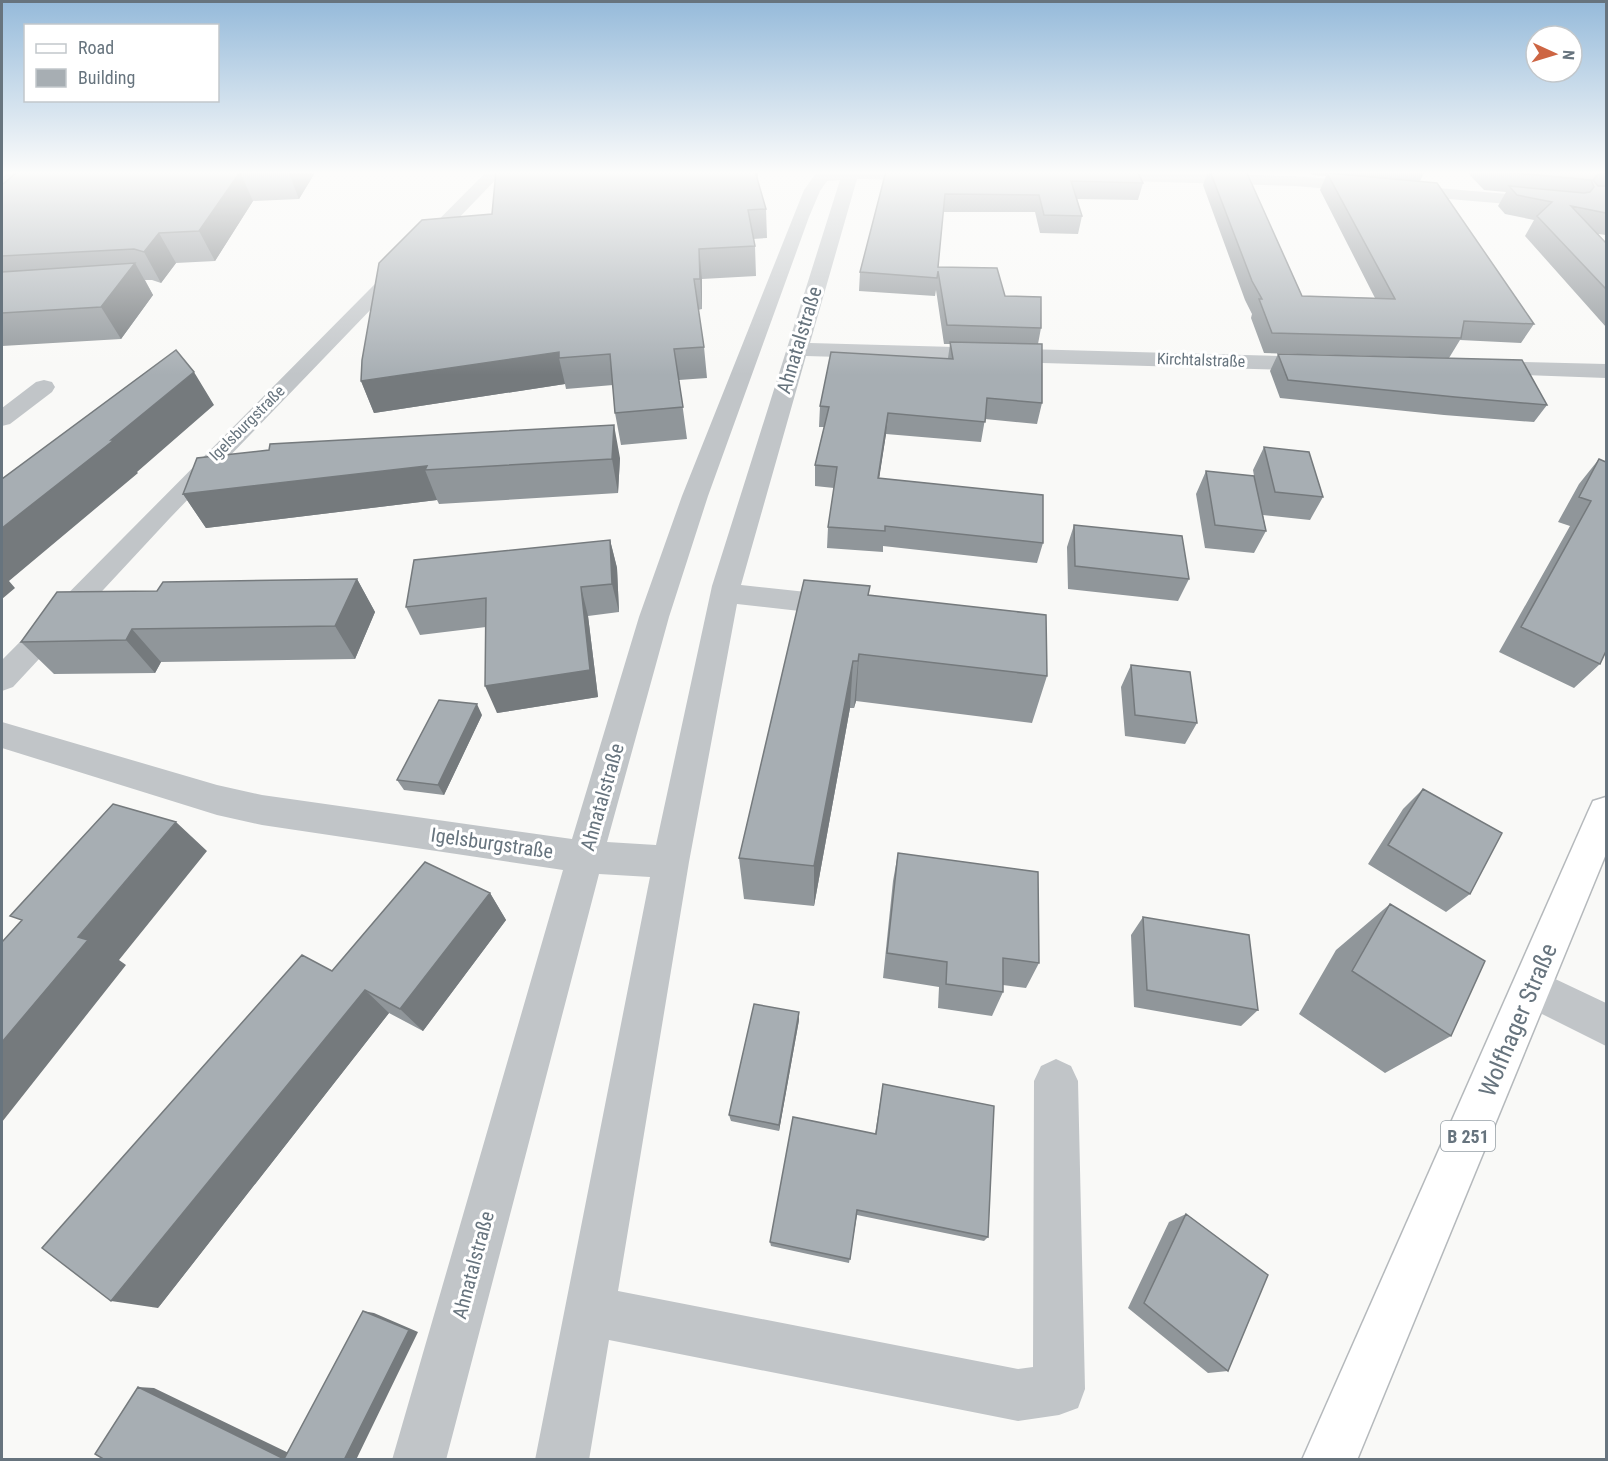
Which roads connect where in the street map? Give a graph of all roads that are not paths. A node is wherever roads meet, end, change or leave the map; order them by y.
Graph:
1 (429, 239) edge
2 (792, 239) edge
3 (830, 239) edge
4 (796, 349) junction
5 (1345, 364) edge
6 (1464, 368) edge
7 (1606, 371) edge
8 (44, 387) dead end
9 (2, 419) edge
10 (725, 593) junction
11 (865, 608) edge
12 (2, 679) edge
13 (2, 735) edge
14 (1606, 812) edge
15 (585, 857) junction
16 (671, 862) junction
17 (1532, 988) junction
18 (1606, 1025) edge
19 (1056, 1082) dead end
20 (589, 1311) junction
21 (419, 1460) edge
22 (562, 1460) edge
23 (1329, 1460) edge

1 - 12 street, Igelsburgstraße
2 - 15 street, Ahnatalstraße
3 - 4 street, Ahnatalstraße
4 - 5 street, Kirchtalstraße
4 - 10 street, Ahnatalstraße
6 - 7 street
8 - 9 street
10 - 11 street
10 - 16 street, Ahnatalstraße
13 - 15 street, Igelsburgstraße
14 - 17 main road, Wolfhager Straße / B 251
15 - 16 street, Igelsburgstraße
15 - 21 street, Ahnatalstraße
16 - 20 street, Ahnatalstraße
17 - 18 street
17 - 23 main road, Wolfhager Straße / B 251
19 - 20 street
20 - 22 street, Ahnatalstraße

